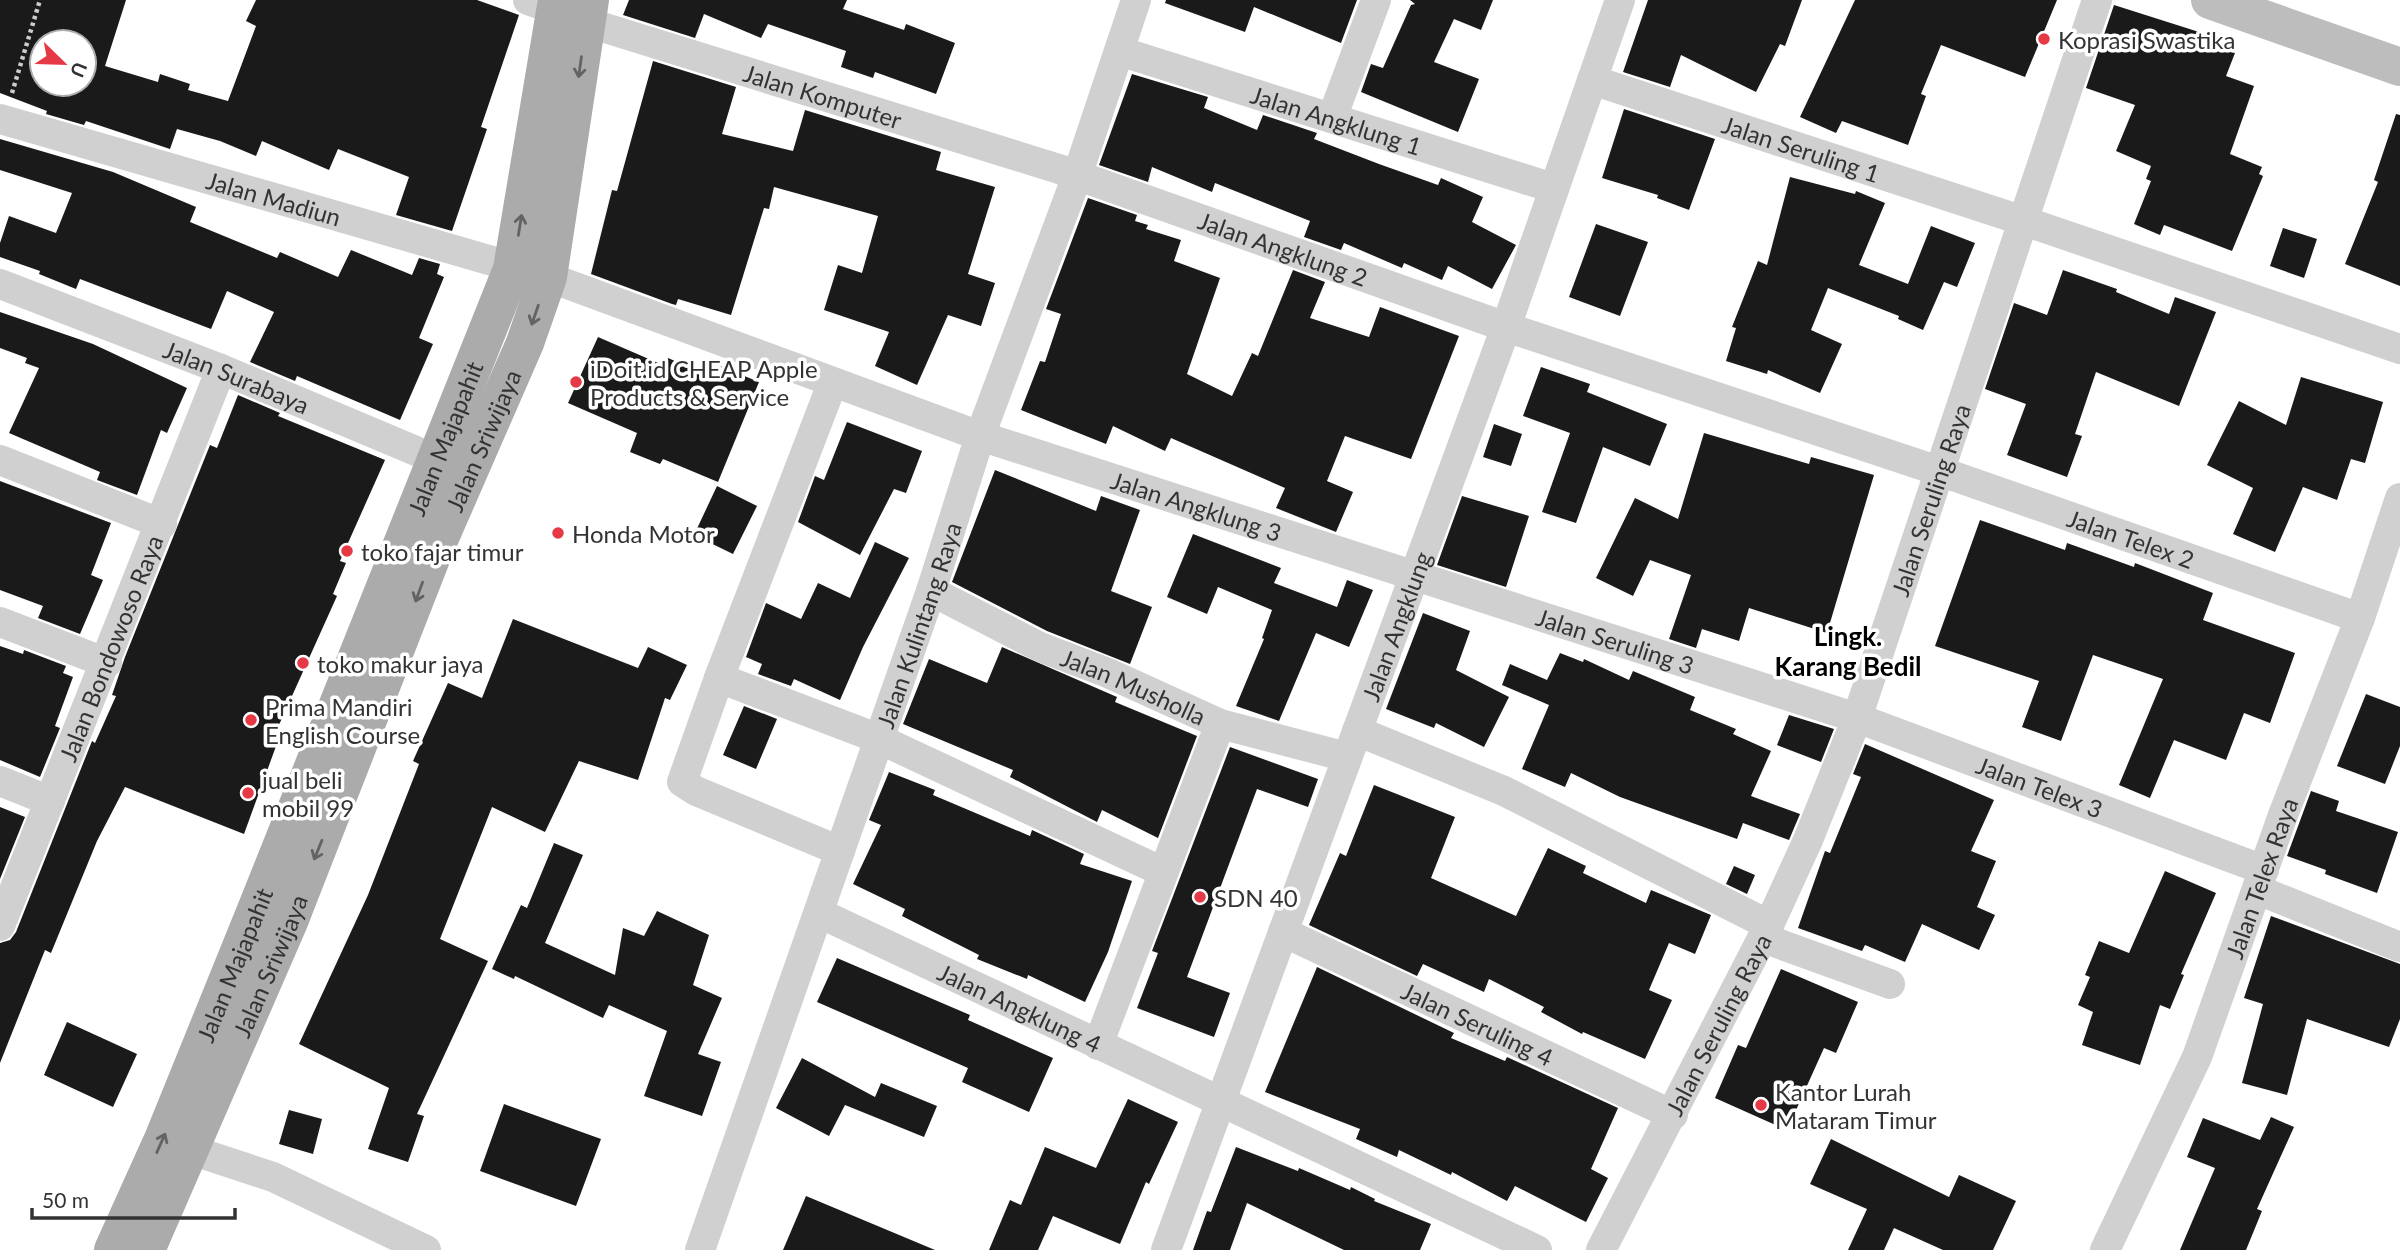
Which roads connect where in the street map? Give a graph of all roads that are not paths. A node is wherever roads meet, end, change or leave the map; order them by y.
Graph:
1 (1136, 0) edge
2 (1376, 0) edge
3 (1620, 0) edge
4 (2097, 0) edge
5 (2210, 0) edge
6 (563, 6) edge
7 (1119, 51) junction
8 (2400, 67) edge
9 (1592, 80) junction
10 (1332, 118) junction
11 (2, 120) edge
12 (1068, 172) junction
13 (1553, 188) junction
14 (2017, 218) junction
15 (530, 273) junction
16 (0, 284) edge
17 (1506, 327) junction
18 (2400, 349) edge
19 (221, 369) junction
20 (832, 384) junction
21 (980, 436) junction
22 (1903, 459) joint
23 (0, 460) edge
24 (454, 467) junction
25 (1939, 471) junction
26 (2400, 498) edge
27 (162, 524) junction
28 (1412, 575) junction
29 (930, 591) junction
30 (2360, 618) junction
31 (0, 622) edge
32 (107, 663) junction
33 (719, 678) junction
34 (1816, 706) joint
35 (1857, 719) junction
36 (1220, 724) junction
37 (877, 738) junction
38 (1352, 744) junction
39 (0, 782) edge
40 (50, 801) junction
41 (840, 851) junction
42 (1163, 872) junction
43 (2261, 880) junction
44 (819, 913) junction
45 (272, 917) junction
46 (0, 926) edge
47 (1283, 932) junction
48 (1766, 932) junction
49 (2400, 947) edge
50 (1890, 984) dead end
51 (1098, 1045) junction
52 (1221, 1101) junction
53 (1672, 1115) junction
54 (191, 1150) junction
55 (113, 1250) edge
56 (146, 1250) edge
57 (426, 1250) edge
58 (700, 1250) edge
59 (1167, 1250) edge
60 (1537, 1250) edge
61 (1601, 1250) edge
62 (2105, 1250) edge

1 - 7 street, Jalan Kulintang Raya
2 - 10 street
3 - 9 street, Jalan Angklung
4 - 14 street, Jalan Seruling Raya
5 - 8 street
6 - 12 street, Jalan Komputer
6 - 15 main road, Jalan Sriwijaya
7 - 10 street, Jalan Angklung 1
7 - 12 street, Jalan Kulintang Raya
9 - 13 street, Jalan Angklung
9 - 14 street, Jalan Seruling 1
10 - 13 street, Jalan Angklung 1
11 - 15 street, Jalan Madiun
12 - 17 street, Jalan Angklung 2
12 - 21 street, Jalan Kulintang Raya
13 - 17 street, Jalan Angklung
14 - 18 street, Jalan Seruling 1
14 - 25 street, Jalan Seruling Raya
15 - 20 street, Jalan Madiun
15 - 24 main road, Jalan Sriwijaya
16 - 19 street, Jalan Surabaya
17 - 22 street, Jalan Angklung 2
17 - 28 street, Jalan Angklung
19 - 24 street, Jalan Surabaya
19 - 27 street, Jalan Bondowoso Raya
20 - 21 street, Jalan Angklung 3
20 - 33 street
21 - 28 street, Jalan Angklung 3
21 - 29 street, Jalan Kulintang Raya
22 - 25 street, Jalan Telex 2
23 - 27 street
24 - 45 main road, Jalan Sriwijaya
25 - 30 street, Jalan Telex 2
25 - 35 street, Jalan Seruling Raya
26 - 30 street, Jalan Telex Raya
27 - 32 street, Jalan Bondowoso Raya
28 - 34 street, Jalan Seruling 3
28 - 38 street, Jalan Angklung
29 - 36 street, Jalan Musholla
29 - 37 street, Jalan Kulintang Raya
30 - 43 street, Jalan Telex Raya
31 - 32 street
32 - 40 street, Jalan Bondowoso Raya
33 - 37 street
33 - 41 street
34 - 35 street, Jalan Telex 3
35 - 43 street, Jalan Telex 3
35 - 48 street, Jalan Seruling Raya
36 - 38 street, Jalan Musholla
36 - 42 street
37 - 41 street, Jalan Kulintang Raya
37 - 42 street
38 - 47 street, Jalan Angklung
38 - 48 street, Jalan Musholla
39 - 40 street
40 - 46 street, Jalan Bondowoso Raya
41 - 44 street, Jalan Kulintang Raya
42 - 51 street
43 - 49 street, Jalan Telex 3
43 - 62 street, Jalan Telex Raya
44 - 51 street, Jalan Angklung 4
44 - 58 street, Jalan Kulintang Raya
45 - 54 main road, Jalan Sriwijaya
55 -> 45 main road, Jalan Majapahit
47 - 52 street, Jalan Angklung
47 - 53 street, Jalan Seruling 4
48 - 50 street, Jalan Musholla
48 - 53 street, Jalan Seruling Raya
51 - 52 street, Jalan Angklung 4
52 - 59 street, Jalan Angklung
52 - 60 street, Jalan Angklung 4
53 - 61 street, Jalan Seruling Raya
54 - 56 main road, Jalan Sriwijaya
54 - 57 street

